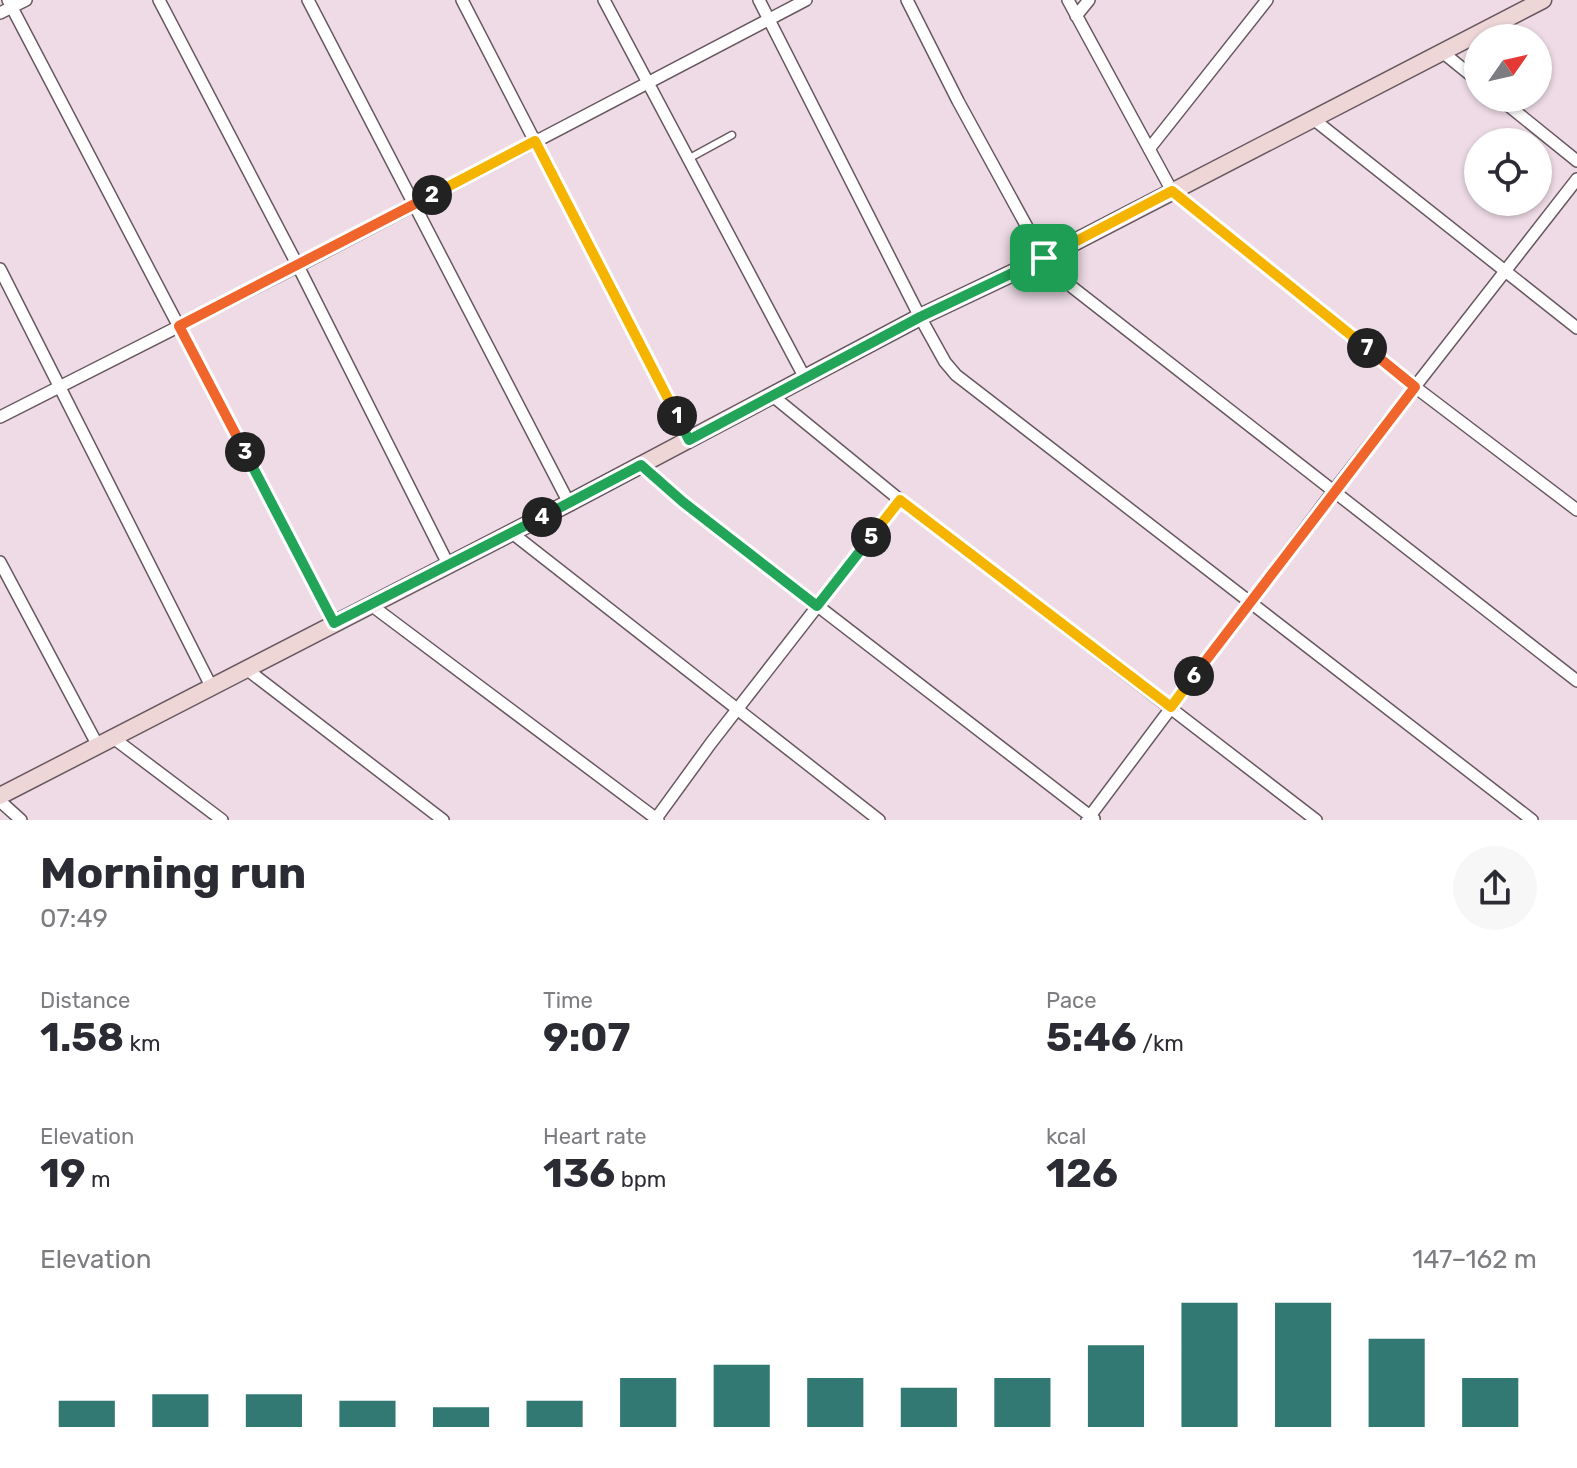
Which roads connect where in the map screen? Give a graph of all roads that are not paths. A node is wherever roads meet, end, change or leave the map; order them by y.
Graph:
1 (26, 0) edge
2 (159, 0) edge
3 (308, 0) edge
4 (462, 0) edge
5 (604, 0) edge
6 (759, 0) edge
7 (806, 0) edge
8 (907, 0) edge
9 (1068, 0) edge
10 (1089, 0) edge
11 (1267, 0) edge
12 (1543, 0) edge
13 (10, 4) edge
14 (0, 13) edge
15 (1076, 16) junction
16 (770, 20) junction
17 (1441, 51) junction
18 (1464, 70) edge
19 (646, 81) junction
20 (1516, 112) edge
21 (1312, 118) junction
22 (732, 135) dead end
23 (535, 141) junction
24 (1149, 149) junction
25 (688, 159) junction
26 (1577, 161) edge
27 (1577, 179) edge
28 (1172, 191) junction
29 (416, 204) junction
30 (1044, 258) junction
31 (298, 266) junction
32 (0, 269) edge
33 (1505, 271) junction
34 (920, 317) junction
35 (179, 326) junction
36 (1577, 328) edge
37 (806, 380) junction
38 (61, 386) junction
39 (1415, 387) junction
40 (774, 397) junction
41 (0, 417) edge
42 (689, 440) junction
43 (641, 465) junction
44 (1332, 493) junction
45 (900, 500) junction
46 (569, 503) junction
47 (1576, 506) edge
48 (512, 533) junction
49 (0, 562) edge
50 (449, 566) junction
51 (1249, 603) junction
52 (371, 605) junction
53 (817, 606) junction
54 (334, 623) junction
55 (245, 668) junction
56 (1577, 681) edge
57 (211, 686) junction
58 (1171, 707) junction
59 (736, 710) junction
60 (104, 740) junction
61 (0, 798) edge
62 (1090, 819) edge
63 (21, 820) edge
64 (222, 820) edge
65 (443, 820) edge
66 (656, 820) edge
67 (879, 820) edge
68 (1316, 820) edge
69 (1532, 820) edge

1 - 13 street
2 - 31 street
3 - 29 street
4 - 23 street
5 - 19 street
6 - 16 street
7 - 16 street
8 - 30 street
9 - 15 street
10 - 15 street
11 - 24 street
12 - 17 street
13 - 14 street
13 - 35 street
15 - 24 street
16 - 19 street
16 - 34 street
17 - 18 street
17 - 21 street
19 - 23 street
19 - 25 street
20 - 26 street
21 - 28 street
21 - 33 street
22 - 25 lane
23 - 29 street
23 - 42 street
24 - 28 street
25 - 37 street
27 - 33 street
28 - 30 street
28 - 39 street
29 - 31 street
29 - 46 street
30 - 34 street
30 - 44 street
31 - 35 street
31 - 50 street
32 - 38 street
33 - 36 street
33 - 39 street
34 - 37 street
34 - 51 street
35 - 38 street
35 - 54 street
37 - 40 street
38 - 41 street
38 - 57 street
39 - 44 street
39 - 47 street
40 - 42 street
40 - 45 street
42 - 43 street
43 - 46 street
43 - 53 street
44 - 51 street
44 - 56 street
45 - 53 street
45 - 58 street
46 - 48 street
48 - 50 street
48 - 59 street
49 - 60 street
50 - 52 street
51 - 58 street
51 - 69 street
52 - 54 street
52 - 66 street
53 - 59 street
53 - 62 street
54 - 55 street
55 - 57 street
55 - 65 street
57 - 60 street
58 - 62 street
58 - 68 street
59 - 66 street
59 - 67 street
60 - 61 street
60 - 64 street
61 - 63 street

